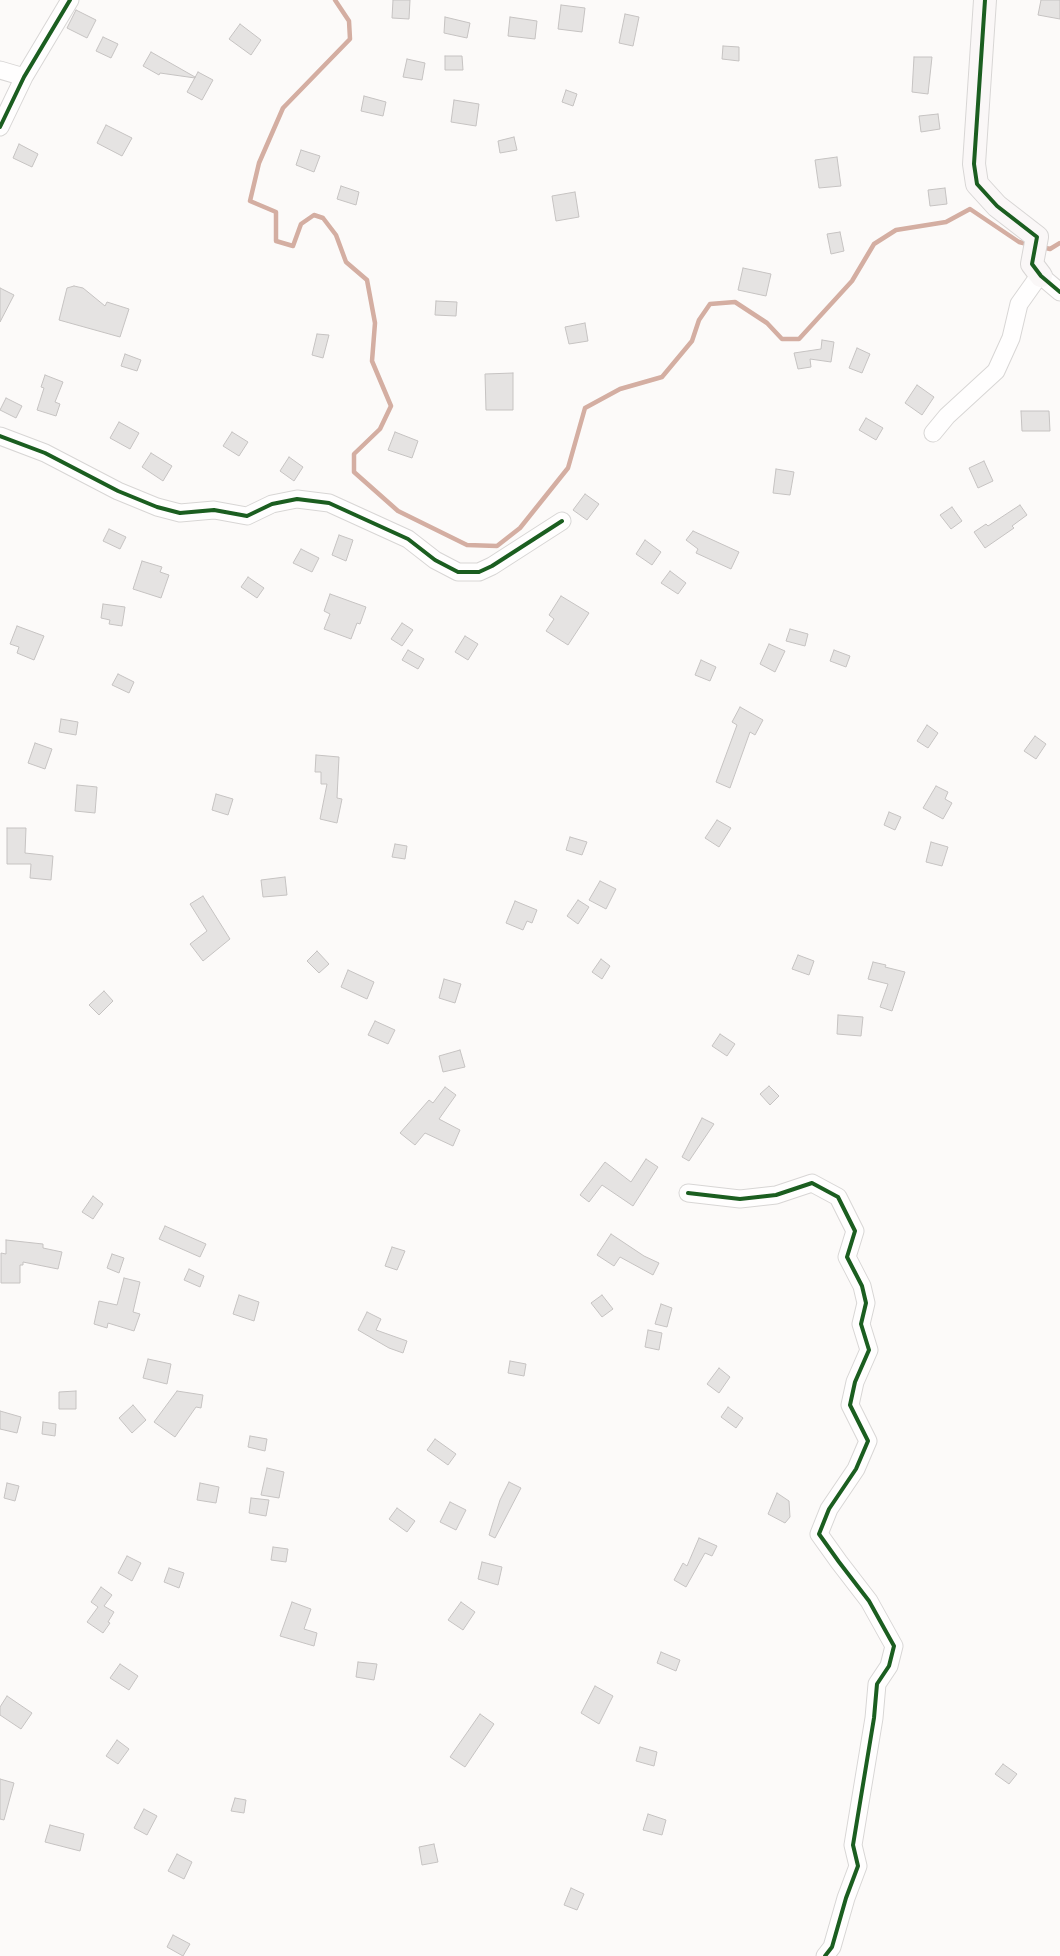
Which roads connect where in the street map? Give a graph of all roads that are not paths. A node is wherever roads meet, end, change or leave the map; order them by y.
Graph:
1 (70, 0) edge
2 (985, 0) edge
3 (0, 70) edge
4 (24, 77) junction
5 (0, 127) edge
6 (1036, 270) junction
7 (1060, 292) edge
8 (933, 433) dead end
9 (0, 436) edge
10 (562, 521) dead end
11 (688, 1193) dead end
12 (825, 1956) edge

1 - 4 street
2 - 6 street
3 - 4 street
4 - 5 street
6 - 7 street
6 - 8 street
9 - 10 street
11 - 12 street

